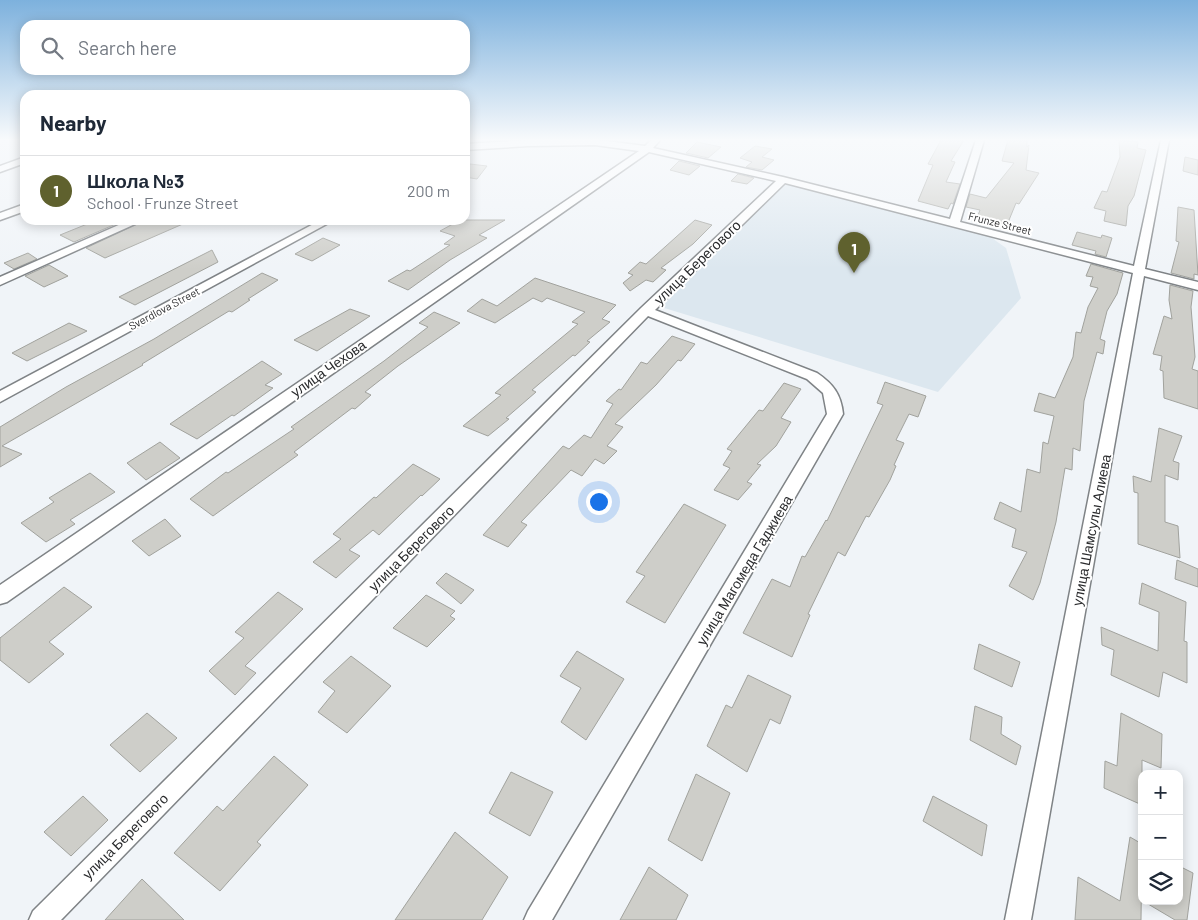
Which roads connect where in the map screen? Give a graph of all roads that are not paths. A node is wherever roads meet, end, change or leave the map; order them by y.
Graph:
1 (595, 183) edge
2 (780, 183) edge
3 (794, 183) edge
4 (967, 183) edge
5 (1156, 183) edge
6 (20, 210) edge
7 (0, 217) edge
8 (954, 224) junction
9 (128, 225) edge
10 (320, 225) edge
11 (1139, 271) junction
12 (0, 281) edge
13 (1198, 286) edge
14 (646, 311) junction
15 (0, 397) edge
16 (0, 596) edge
17 (42, 920) edge
18 (537, 920) edge
19 (1018, 920) edge

1 - 16 street, улица Чехова
2 - 14 street, улица Берегового
3 - 8 street, Frunze Street
4 - 8 street
5 - 11 street, улица Шамсулы Алиева
6 - 7 street
8 - 11 street, Frunze Street
9 - 12 street
10 - 15 street, Sverdlova Street
11 - 13 street, Frunze Street
11 - 19 street, улица Шамсулы Алиева
14 - 17 street, улица Берегового
14 - 18 street, улица Магомеда Гаджиева

